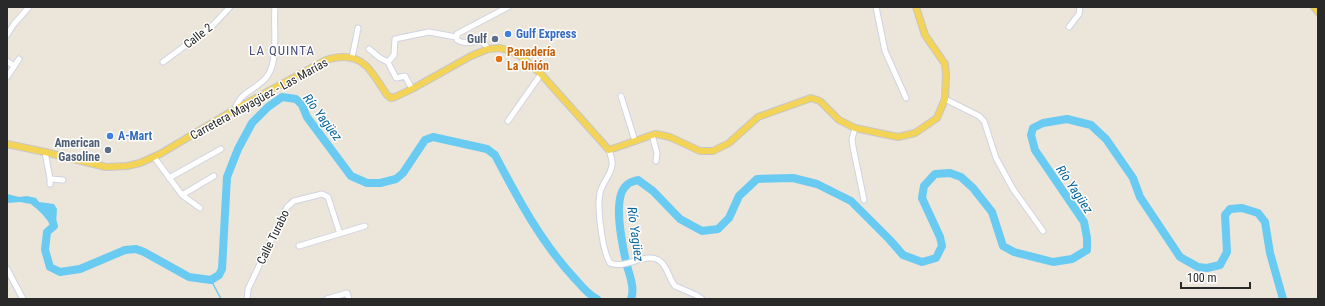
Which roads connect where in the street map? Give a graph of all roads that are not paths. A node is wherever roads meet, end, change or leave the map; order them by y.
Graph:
1 (29, 7) edge
2 (230, 7) edge
3 (275, 7) edge
4 (508, 7) edge
5 (876, 7) edge
6 (916, 7) edge
7 (1080, 7) edge
8 (1314, 7) edge
9 (1318, 12) edge
10 (1069, 27) dead end
11 (358, 28) dead end
12 (7, 35) edge
13 (456, 38) junction
14 (369, 49) dead end
15 (488, 49) junction
16 (19, 58) dead end
17 (352, 58) junction
18 (7, 61) edge
19 (163, 62) dead end
20 (388, 62) junction
21 (14, 66) junction
22 (541, 74) junction
23 (7, 77) edge
24 (412, 89) junction
25 (621, 96) dead end
26 (906, 98) dead end
27 (945, 99) junction
28 (234, 110) junction
29 (508, 121) dead end
30 (855, 128) junction
31 (652, 135) junction
32 (635, 141) junction
33 (7, 144) edge
34 (221, 149) dead end
35 (609, 150) junction
36 (44, 152) junction
37 (154, 157) junction
38 (656, 161) dead end
39 (214, 176) dead end
40 (169, 178) junction
41 (64, 180) dead end
42 (182, 195) junction
43 (864, 200) dead end
44 (200, 208) dead end
45 (365, 226) dead end
46 (1042, 231) dead end
47 (340, 234) junction
48 (299, 246) dead end
49 (7, 269) edge
50 (348, 296) edge
51 (23, 299) edge
52 (247, 299) edge
53 (327, 299) edge
54 (702, 299) edge

1 - 12 street
2 - 19 street, Calle 2
3 - 28 street
4 - 13 street
5 - 26 street
6 - 27 main road
7 - 10 street
8 - 9 main road
11 - 17 street
13 - 15 street
13 - 20 street
14 - 20 street
15 - 22 main road
15 - 24 main road
16 - 21 street
17 - 24 main road
17 - 28 main road, Carretera Mayagüez - Las Marías
18 - 21 street
20 - 24 street
21 - 23 street
22 - 29 street
22 - 35 main road
25 - 32 street
27 - 30 main road
27 - 46 street
28 - 37 main road, Carretera Mayagüez - Las Marías
30 - 31 main road
30 - 43 street
31 - 32 main road
31 - 38 street
32 - 35 main road
33 - 36 main road, Carretera Mayagüez - Las Marías
34 - 40 street
35 - 54 street
36 - 37 main road, Carretera Mayagüez - Las Marías
36 - 41 street
37 - 40 street
39 - 42 street
40 - 42 street
42 - 44 street
45 - 47 street
47 - 48 street
47 - 52 street, Calle Turabo
49 - 51 street
50 - 53 street

